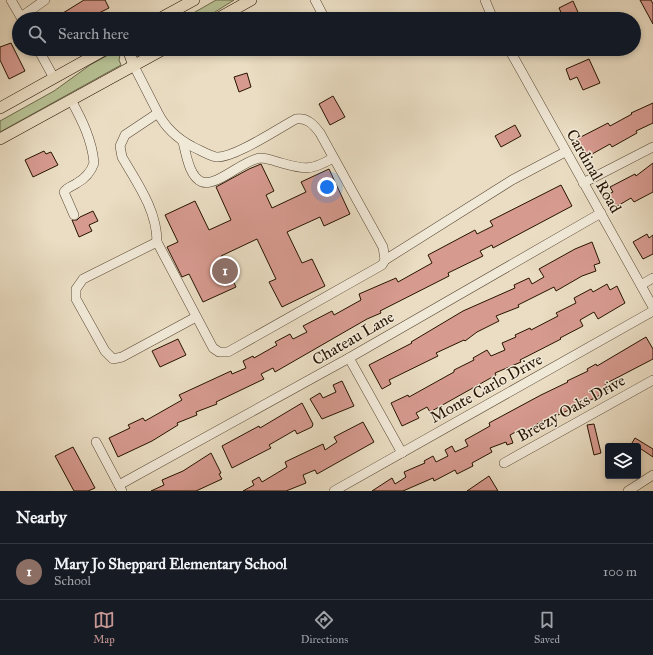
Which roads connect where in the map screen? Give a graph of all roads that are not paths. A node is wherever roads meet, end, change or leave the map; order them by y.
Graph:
1 (11, 0) edge
2 (45, 0) edge
3 (194, 0) edge
4 (251, 0) edge
5 (315, 0) edge
6 (485, 0) edge
7 (18, 12) edge
8 (29, 12) edge
9 (172, 12) edge
10 (230, 12) edge
11 (321, 12) edge
12 (490, 12) edge
13 (42, 56) edge
14 (93, 56) edge
15 (130, 56) edge
16 (152, 56) edge
17 (513, 56) edge
18 (134, 66) junction
19 (54, 78) junction
20 (71, 100) junction
21 (0, 108) edge
22 (158, 113) junction
23 (0, 139) edge
24 (183, 142) junction
25 (653, 147) edge
26 (566, 152) junction
27 (333, 158) junction
28 (583, 183) junction
29 (601, 213) junction
30 (74, 215) dead end
31 (157, 242) junction
32 (384, 260) junction
33 (653, 278) edge
34 (641, 285) junction
35 (653, 307) edge
36 (653, 311) edge
37 (196, 317) junction
38 (350, 358) junction
39 (653, 380) edge
40 (96, 442) dead end
41 (402, 453) junction
42 (504, 463) dead end
43 (653, 475) edge
44 (120, 488) edge
45 (334, 491) edge
46 (628, 491) edge

1 - 7 street
2 - 8 street
3 - 9 main road
4 - 10 main road
5 - 11 street
6 - 12 street
13 - 19 street
14 - 19 main road
15 - 18 main road
16 - 18 main road
17 - 26 street, Cardinal Road
18 - 20 main road
18 - 22 street
19 - 21 main road
20 - 23 main road
20 - 30 street
22 - 24 street
22 - 31 street
24 - 27 street
24 - 27 street
25 - 28 street
26 - 28 street, Cardinal Road
26 - 32 street
27 - 32 street
28 - 29 street, Cardinal Road
29 - 34 street, Cardinal Road
29 - 38 street, Chateau Lane
31 - 37 street
31 - 37 street
32 - 37 street
33 - 34 street
34 - 35 street, Cardinal Road
36 - 41 street, Monte Carlo Drive
38 - 41 street
38 - 44 street, Chateau Lane
39 - 42 street, Breezy Oaks Drive
40 - 44 street
41 - 45 street, Monte Carlo Drive
43 - 46 street

